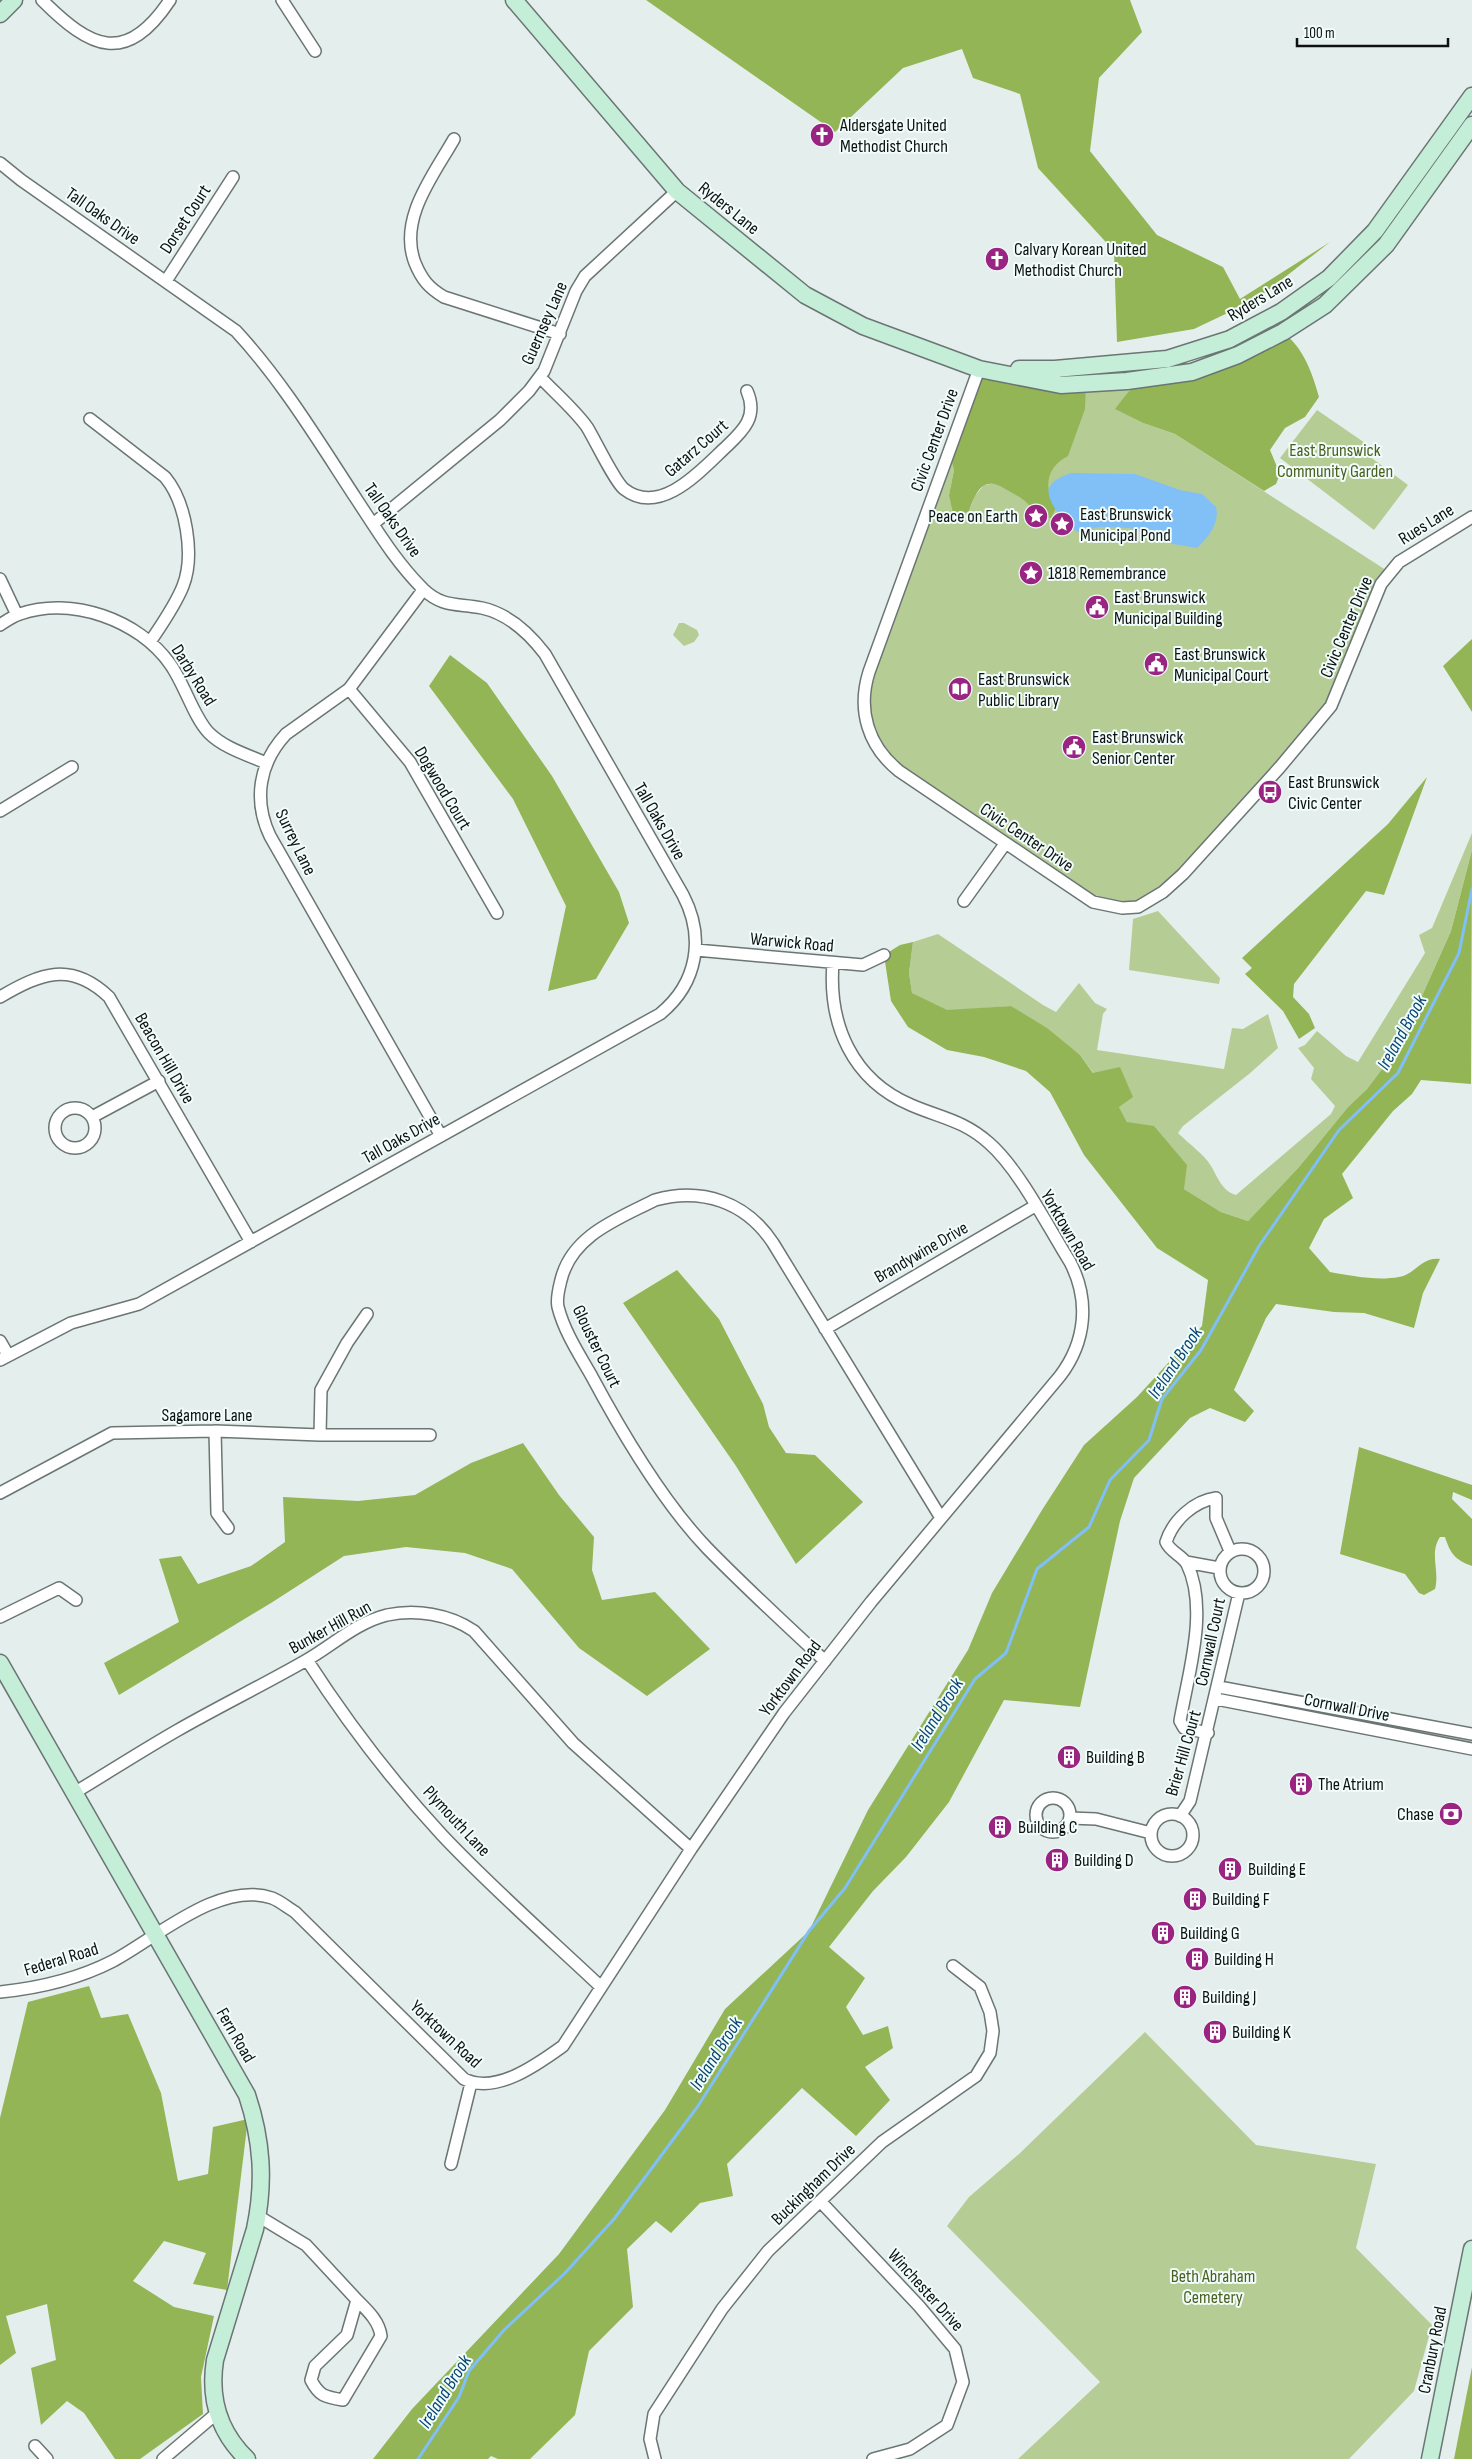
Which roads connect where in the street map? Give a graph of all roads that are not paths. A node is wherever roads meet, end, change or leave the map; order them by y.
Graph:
1 (14, 0) edge
2 (42, 0) edge
3 (170, 0) edge
4 (282, 0) edge
5 (514, 0) edge
6 (0, 14) edge
7 (314, 51) dead end
8 (1472, 96) edge
9 (1472, 125) edge
10 (454, 139) dead end
11 (0, 162) edge
12 (233, 176) dead end
13 (677, 191) junction
14 (166, 281) junction
15 (560, 334) junction
16 (979, 368) junction
17 (540, 377) junction
18 (747, 391) dead end
19 (90, 418) dead end
20 (1472, 517) edge
21 (373, 524) junction
22 (1399, 562) joint
23 (0, 579) edge
24 (424, 590) junction
25 (17, 615) junction
26 (0, 625) edge
27 (150, 642) junction
28 (349, 689) junction
29 (266, 763) junction
30 (72, 767) dead end
31 (0, 811) edge
32 (1006, 844) junction
33 (964, 901) dead end
34 (497, 913) dead end
35 (696, 950) junction
36 (884, 955) dead end
37 (833, 963) junction
38 (0, 997) edge
39 (159, 1081) junction
40 (92, 1117) dead end
41 (441, 1136) junction
42 (1035, 1206) junction
43 (251, 1242) junction
44 (367, 1314) dead end
45 (825, 1329) junction
46 (0, 1341) edge
47 (4, 1358) edge
48 (215, 1431) junction
49 (320, 1435) junction
50 (430, 1435) dead end
51 (0, 1494) edge
52 (941, 1518) junction
53 (228, 1528) dead end
54 (1230, 1551) junction
55 (1186, 1562) junction
56 (1219, 1568) junction
57 (1239, 1593) junction
58 (76, 1600) dead end
59 (0, 1617) edge
60 (307, 1660) junction
61 (825, 1662) junction
62 (0, 1663) edge
63 (1219, 1687) junction
64 (1216, 1699) junction
65 (1208, 1733) junction
66 (1472, 1734) edge
67 (1472, 1749) edge
68 (74, 1793) junction
69 (1180, 1816) junction
70 (1070, 1818) dead end
71 (1151, 1833) junction
72 (691, 1849) junction
73 (155, 1935) junction
74 (953, 1966) dead end
75 (601, 1987) junction
76 (0, 1992) edge
77 (471, 2083) junction
78 (451, 2164) dead end
79 (820, 2201) junction
80 (258, 2216) junction
81 (1472, 2249) edge
82 (357, 2300) junction
83 (217, 2413) junction
84 (35, 2446) dead end
85 (47, 2459) edge
86 (163, 2459) edge
87 (247, 2459) edge
88 (655, 2459) edge
89 (873, 2459) edge
90 (1430, 2459) edge

1 - 6 main road
2 - 3 street
4 - 7 street
5 - 13 main road, Ryders Lane
8 - 16 main road, Ryders Lane
9 - 16 main road, Ryders Lane
10 - 15 street
11 - 14 street, Tall Oaks Drive
12 - 14 street, Dorset Court
13 - 15 street, Guernsey Lane
13 - 16 main road, Ryders Lane
14 - 21 street, Tall Oaks Drive
15 - 17 street, Guernsey Lane
16 - 32 street, Civic Center Drive
17 - 18 street, Gatarz Court
17 - 21 street, Guernsey Lane
19 - 27 street
20 - 22 street, Rues Lane
21 - 24 street, Tall Oaks Drive
22 - 32 street, Civic Center Drive
23 - 25 street
24 - 28 street, Surrey Lane
24 - 35 street, Tall Oaks Drive
25 - 26 street, Darby Road
25 - 27 street, Darby Road
27 - 29 street, Darby Road
28 - 29 street, Surrey Lane
28 - 34 street, Dogwood Court
29 - 41 street, Surrey Lane
30 - 31 street
32 - 33 street
35 - 37 street, Warwick Road
35 - 41 street, Tall Oaks Drive
36 - 37 street, Warwick Road
37 - 42 street, Yorktown Road
38 - 39 street, Beacon Hill Drive
39 - 40 street
39 - 43 street, Beacon Hill Drive
41 - 43 street, Tall Oaks Drive
42 - 45 street, Brandywine Drive
42 - 52 street, Yorktown Road
43 - 47 street, Tall Oaks Drive
44 - 49 street
45 - 52 street, Glouster Court
45 - 61 street, Glouster Court
46 - 47 street
48 - 49 street, Sagamore Lane
48 - 51 street, Sagamore Lane
48 - 53 street
49 - 50 street, Sagamore Lane
52 - 61 street, Yorktown Road
54 - 55 street
54 - 56 street
54 - 57 street
55 - 56 street
55 - 65 street
56 - 57 street
57 - 63 street, Cornwall Court
58 - 59 street
60 - 68 street, Bunker Hill Run
60 - 72 street, Bunker Hill Run
60 - 75 street, Plymouth Lane
61 - 72 street, Yorktown Road
62 - 68 main road, Fern Road
63 - 64 street, Cornwall Court
63 - 66 street, Cornwall Drive
64 - 65 street, Brier Hill Court
64 - 67 street, Cornwall Drive
65 - 69 street, Brier Hill Court
68 - 73 main road, Fern Road
69 - 71 street
69 - 71 street
70 - 71 street
72 - 75 street, Yorktown Road
73 - 76 street, Federal Road
73 - 77 street, Yorktown Road
73 - 80 main road, Fern Road
74 - 79 street, Buckingham Drive
75 - 77 street, Yorktown Road
77 - 78 street
79 - 88 street, Buckingham Drive
79 - 89 street, Winchester Drive
80 - 82 street
80 - 83 main road, Fern Road
81 - 90 main road, Cranbury Road
82 - 82 street
83 - 86 street
83 - 87 main road, Fern Road
84 - 85 street

